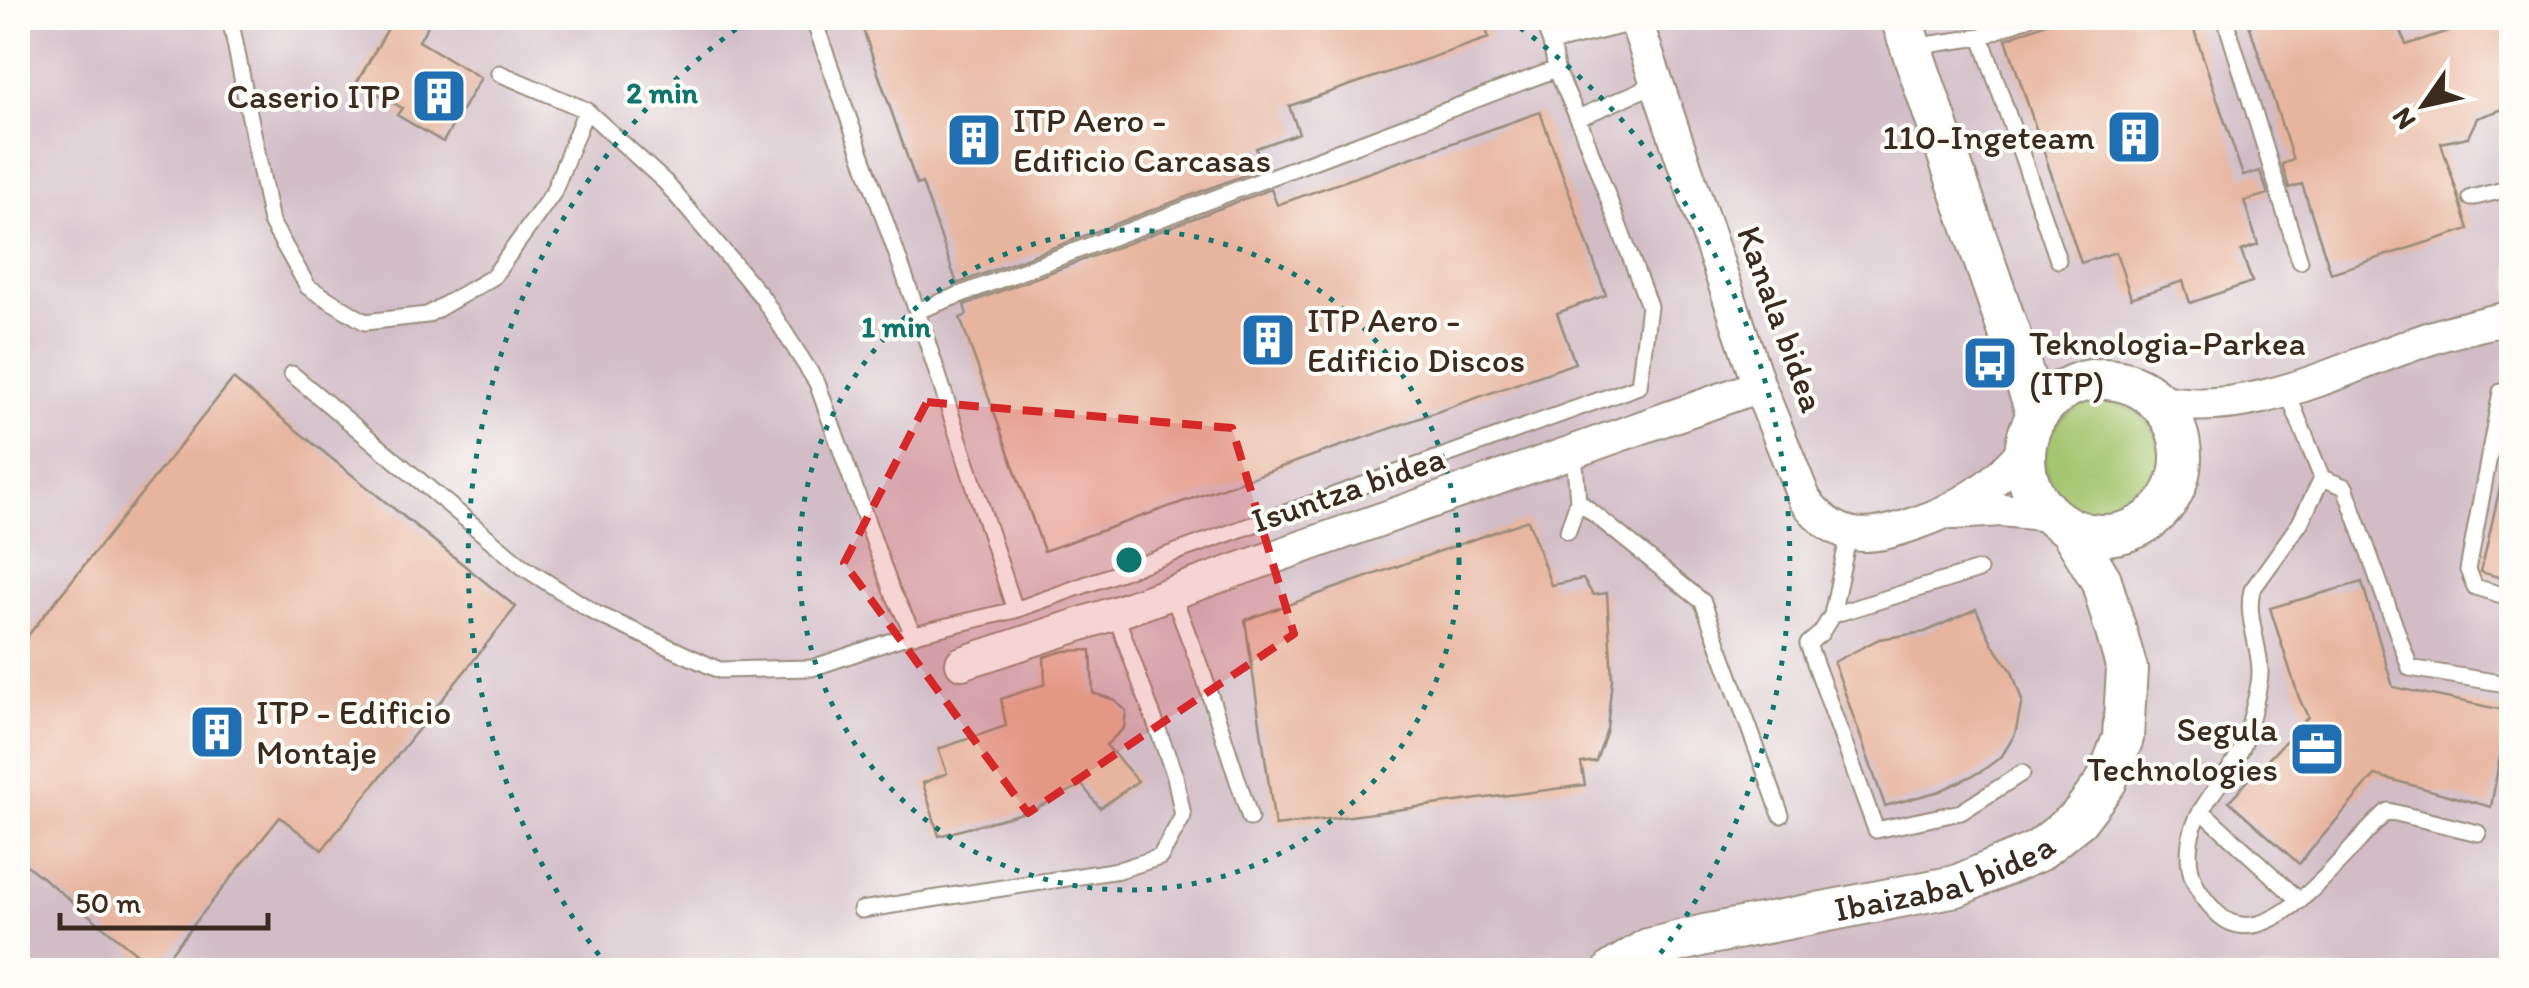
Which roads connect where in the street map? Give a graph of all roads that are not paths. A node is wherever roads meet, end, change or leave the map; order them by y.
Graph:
1 (230, 18) edge
2 (813, 18) edge
3 (1542, 18) edge
4 (2026, 18) edge
5 (2226, 18) edge
6 (1636, 20) edge
7 (1907, 32) edge
8 (1981, 36) junction
9 (1551, 44) junction
10 (1556, 69) junction
11 (500, 73) dead end
12 (1656, 84) junction
13 (586, 110) junction
14 (1578, 118) junction
15 (2512, 188) edge
16 (2471, 198) dead end
17 (2058, 260) dead end
18 (2300, 261) dead end
19 (917, 310) junction
20 (2512, 317) edge
21 (292, 374) dead end
22 (1759, 386) junction
23 (2286, 390) junction
24 (2512, 391) edge
25 (2156, 400) junction
26 (2031, 431) junction
27 (1574, 453) junction
28 (2322, 478) junction
29 (1578, 501) junction
30 (1943, 514) junction
31 (2060, 522) junction
32 (2146, 523) junction
33 (1568, 531) dead end
34 (1849, 534) junction
35 (1979, 570) dead end
36 (1172, 593) junction
37 (2512, 598) edge
38 (1014, 610) junction
39 (1115, 613) junction
40 (1832, 615) junction
41 (914, 634) junction
42 (2120, 637) junction
43 (962, 663) dead end
44 (2506, 684) dead end
45 (2022, 773) dead end
46 (2202, 810) junction
47 (1781, 815) dead end
48 (1250, 818) dead end
49 (2478, 833) dead end
50 (2300, 901) junction
51 (861, 910) dead end
52 (1614, 970) edge

1 - 13 lane
2 - 19 lane
3 - 9 lane
4 - 8 lane
5 - 18 lane
6 - 9 lane
6 - 12 street, Kanala bidea
7 - 8 lane
7 - 26 street
8 - 17 lane
9 - 10 lane
10 - 14 lane
10 - 19 lane
11 - 13 lane
12 - 14 lane
12 - 22 street, Kanala bidea
13 - 41 lane
14 - 38 lane
15 - 16 lane
19 - 38 lane
20 - 23 street
21 - 41 lane
22 - 27 street, Isuntza bidea
22 - 34 street, Kanala bidea
23 - 25 street
23 - 28 lane
24 - 37 lane
25 - 26 street
25 - 32 street
26 - 30 street
26 - 31 street
27 - 29 lane
27 - 36 street, Isuntza bidea
28 - 44 lane
28 - 46 lane
29 - 33 lane
29 - 47 lane
30 - 31 street
30 - 34 street
31 - 32 street
31 - 42 street, Ibaizabal bidea
32 - 42 street, Ibaizabal bidea
34 - 40 lane
35 - 40 lane
36 - 39 street, Isuntza bidea
36 - 48 lane
38 - 41 lane
39 - 43 street, Isuntza bidea
39 - 51 lane
40 - 45 lane
42 - 52 street, Ibaizabal bidea
46 - 50 lane
46 - 50 lane
49 - 50 lane

